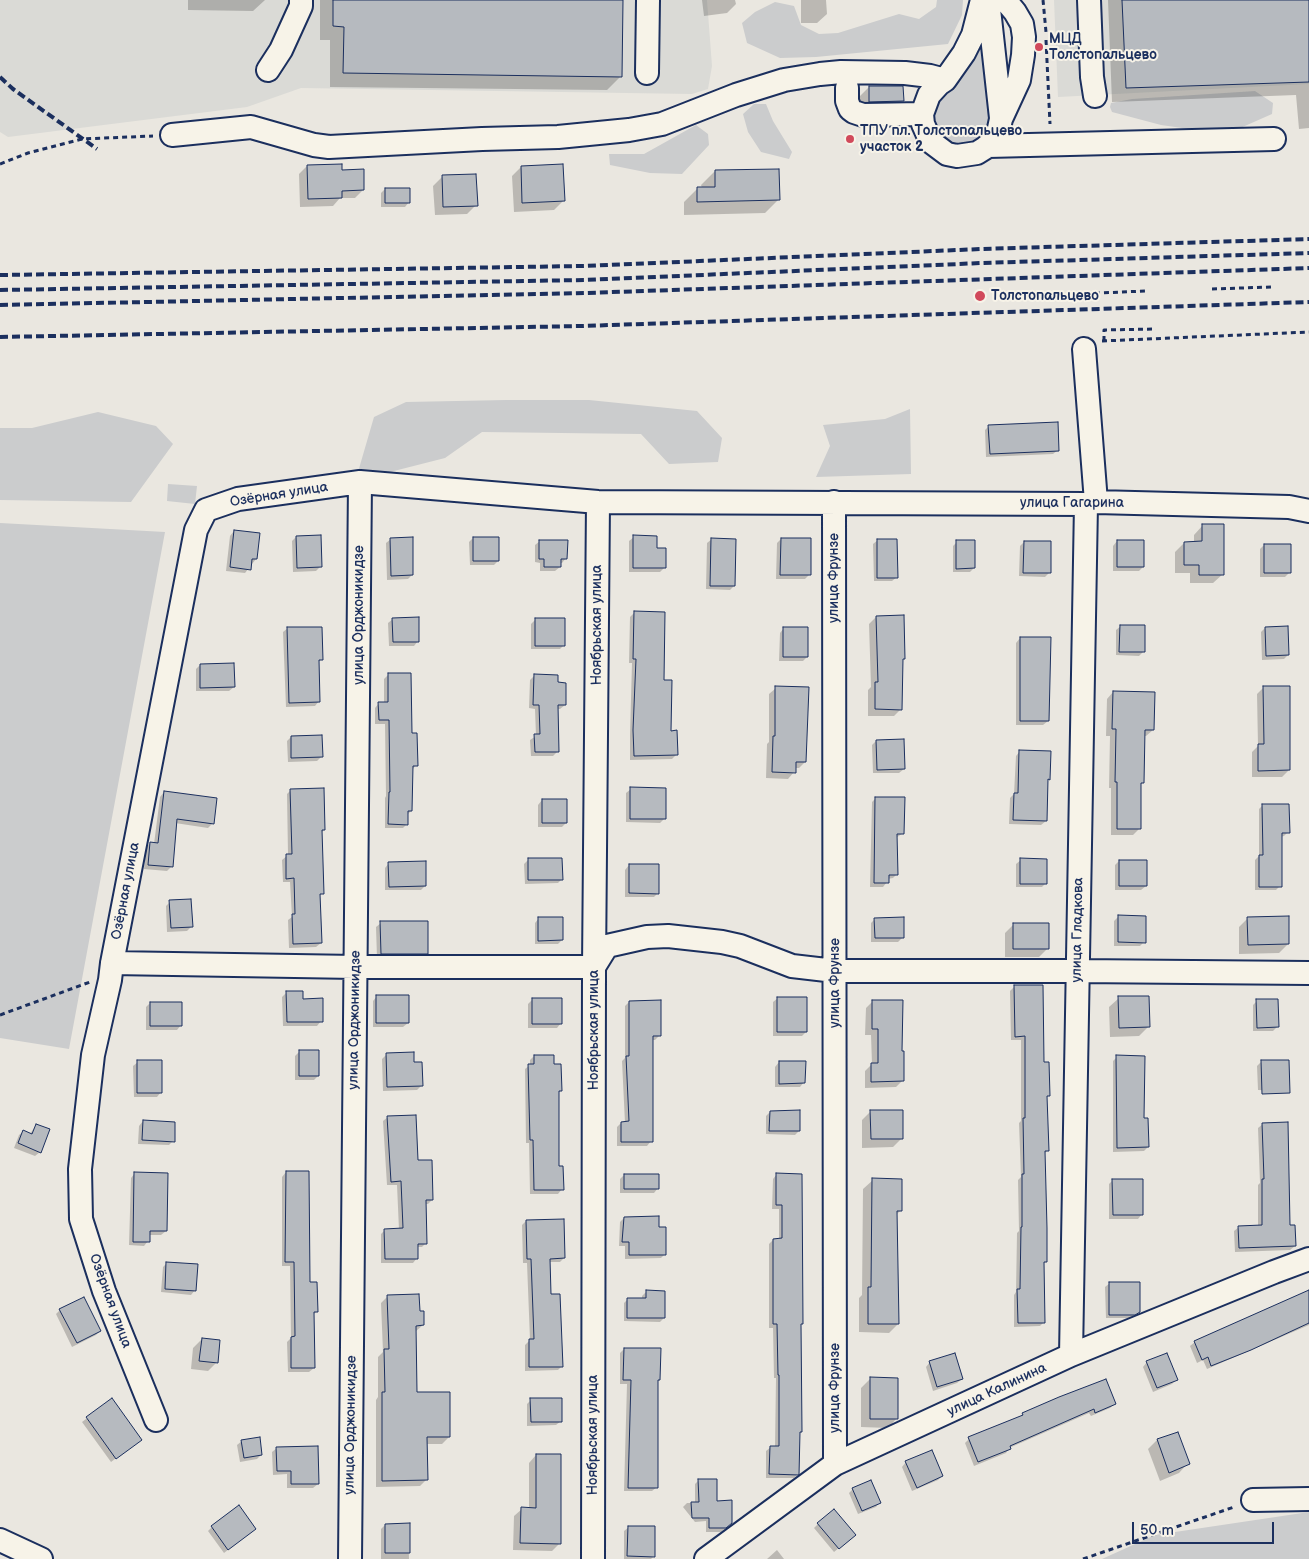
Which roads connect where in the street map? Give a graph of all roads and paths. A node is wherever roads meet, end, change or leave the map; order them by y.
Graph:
1 (301, 0) edge
2 (648, 0) edge
3 (982, 0) edge
4 (988, 0) edge
5 (1005, 0) edge
6 (1043, 0) edge
7 (1089, 0) edge
8 (268, 70) dead end
9 (647, 73) dead end
10 (945, 80) junction
11 (847, 88) dead end
12 (1095, 96) dead end
13 (1049, 113) dead end
14 (922, 114) junction
15 (1001, 119) junction
16 (172, 135) joint
17 (1274, 139) dead end
18 (988, 146) junction
19 (0, 164) edge
20 (1271, 287) dead end
21 (1212, 289) dead end
22 (1146, 291) dead end
23 (1077, 294) dead end
24 (1156, 328) dead end
25 (1309, 332) edge
26 (1095, 344) junction
27 (360, 482) junction
28 (598, 502) junction
29 (834, 502) junction
30 (1091, 503) junction
31 (1309, 511) edge
32 (356, 967) junction
33 (594, 967) junction
34 (111, 971) junction
35 (836, 971) junction
36 (1077, 971) junction
37 (1309, 973) edge
38 (0, 1014) edge
39 (1309, 1259) edge
40 (1072, 1355) junction
41 (156, 1420) dead end
42 (835, 1464) junction
43 (1309, 1499) edge
44 (1254, 1500) joint
45 (0, 1540) edge
46 (41, 1559) edge
47 (350, 1559) edge
48 (593, 1559) edge
49 (706, 1559) edge
50 (1083, 1559) edge

1 - 8 street
2 - 9 street
3 - 10 street
4 - 15 street
5 - 15 street
6 - 13 path
7 - 12 street
10 - 14 street
10 - 16 street
11 - 14 street
14 - 18 street
15 - 18 street
16 - 19 path
17 - 18 street
20 - 21 path
22 - 23 path
24 - 26 path
25 - 26 path
26 - 30 street, улица Гладкова
27 - 28 street, Озёрная улица
27 - 32 street, улица Орджоникидзе
27 - 34 street, Озёрная улица
28 - 29 street, улица Гагарина
28 - 33 street, Ноябрьская улица
29 - 30 street, улица Гагарина
29 - 35 street, улица Фрунзе
30 - 31 street, улица Гагарина
30 - 36 street, улица Гладкова
32 - 33 street
32 - 34 street
32 - 47 street, улица Орджоникидзе
33 - 35 street
33 - 48 street, Ноябрьская улица
34 - 38 path
34 - 41 street, Озёрная улица
35 - 36 street
35 - 42 street, улица Фрунзе
36 - 37 street
36 - 40 street, улица Гладкова
39 - 40 street, улица Калинина
40 - 42 street, улица Калинина
42 - 49 street, улица Калинина
43 - 44 street
44 - 50 path
45 - 46 street

